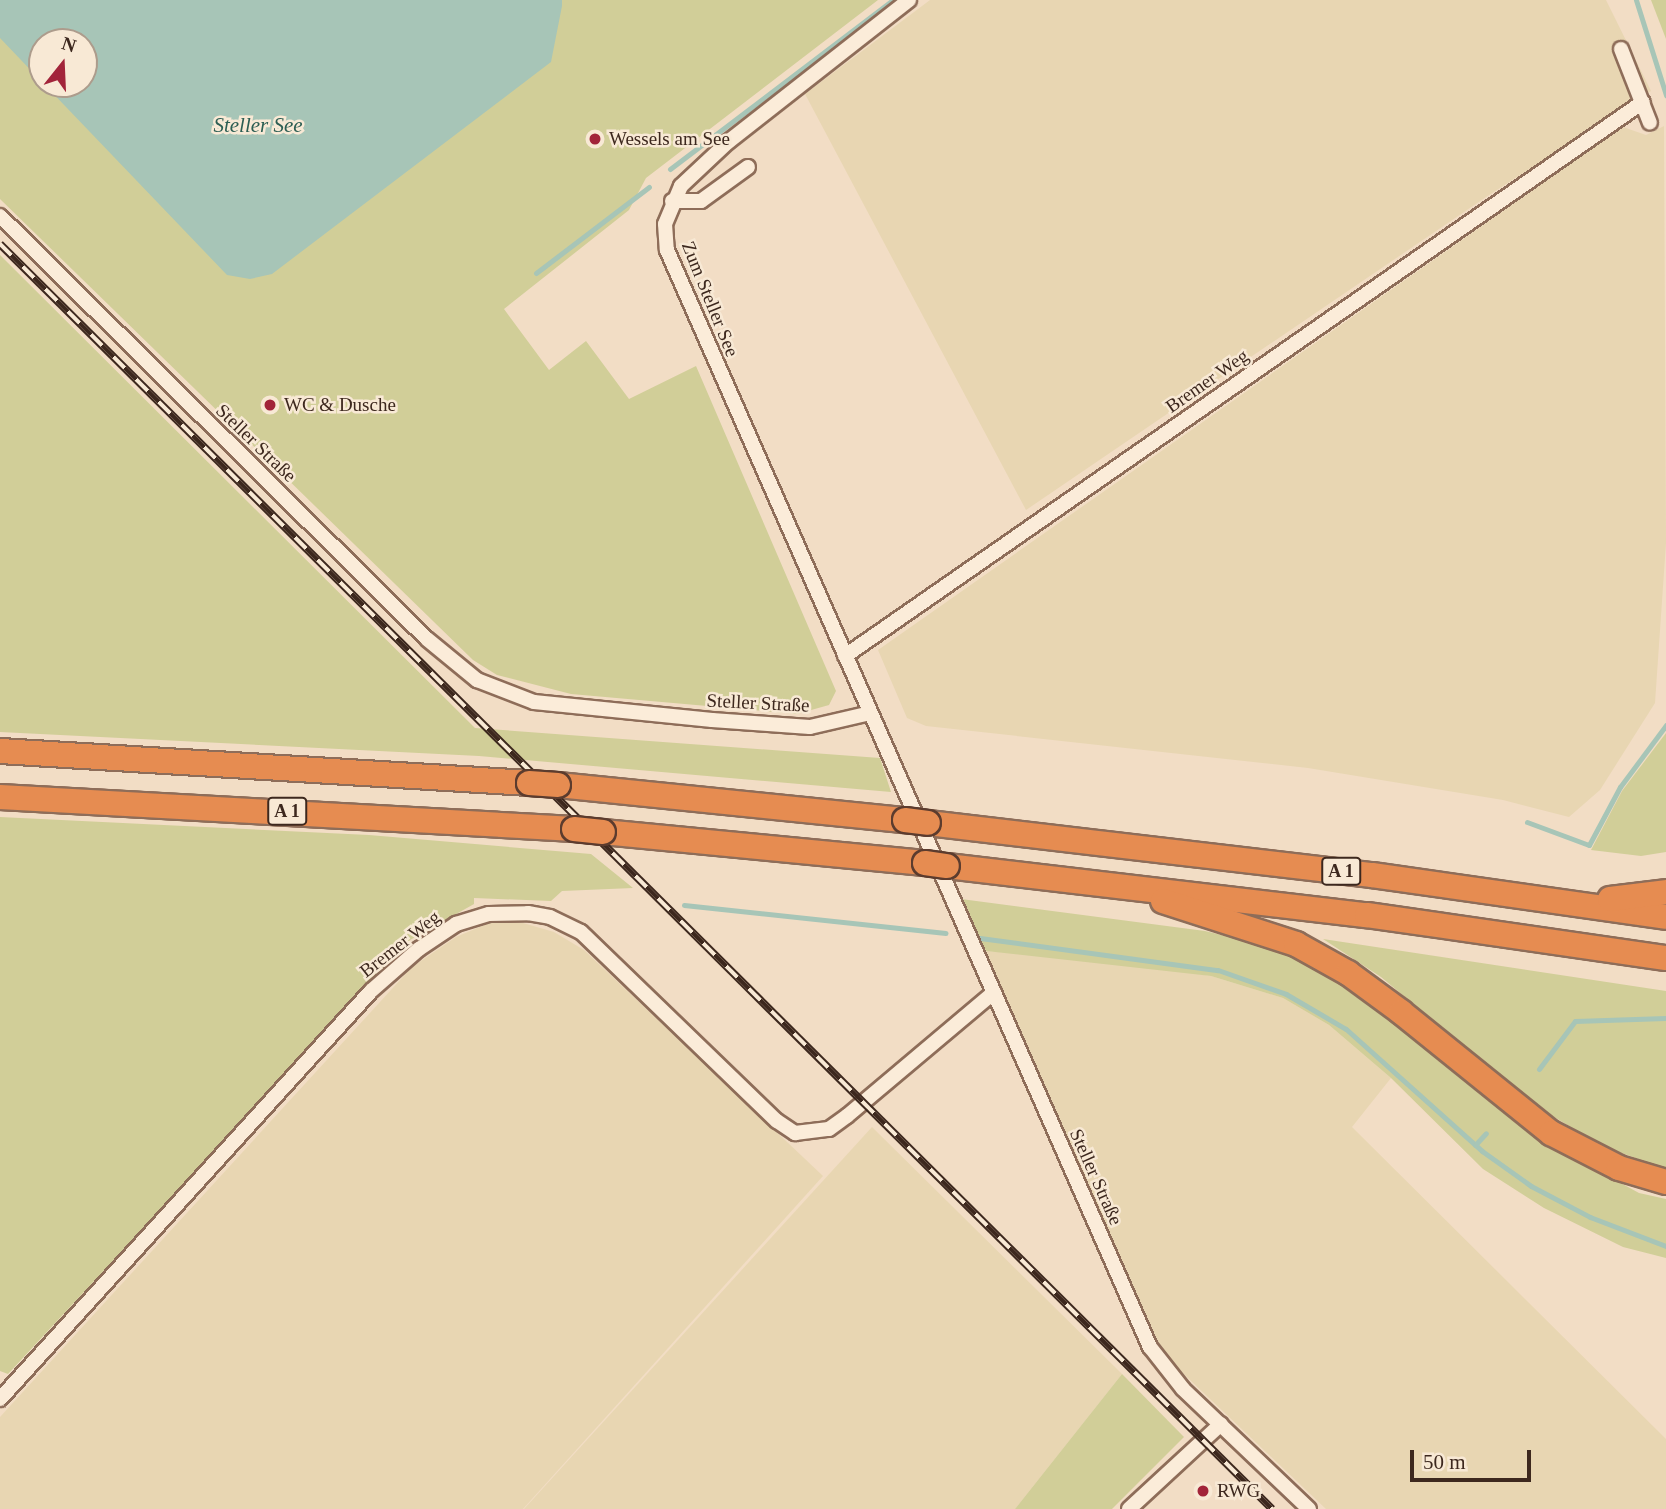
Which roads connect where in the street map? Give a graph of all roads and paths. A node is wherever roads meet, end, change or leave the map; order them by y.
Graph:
1 (909, 0) edge
2 (1621, 50) dead end
3 (1643, 102) junction
4 (1650, 123) dead end
5 (748, 167) dead end
6 (672, 201) junction
7 (0, 216) edge
8 (845, 656) junction
9 (870, 713) junction
10 (0, 751) edge
11 (0, 797) edge
12 (1106, 883) junction
13 (1666, 892) edge
14 (1574, 903) junction
15 (1666, 916) edge
16 (1666, 958) edge
17 (994, 992) junction
18 (1666, 1182) edge
19 (0, 1399) edge
20 (1221, 1424) junction
21 (1129, 1509) edge
22 (1309, 1509) edge

1 - 6 street
2 - 3 street
3 - 4 street
3 - 8 street, Bremer Weg
5 - 6 street
6 - 8 street, Zum Steller See
7 - 9 street, Steller Straße
8 - 9 street
9 - 17 street, Steller Straße
10 - 14 highway, A 1, bridge
11 - 12 highway, A 1, bridge
12 - 16 highway, A 1
12 - 18 highway
13 - 14 highway
14 - 15 highway, A 1
17 - 19 street, Bremer Weg
17 - 20 street, Steller Straße
20 - 21 street
20 - 22 street, Steller Straße

